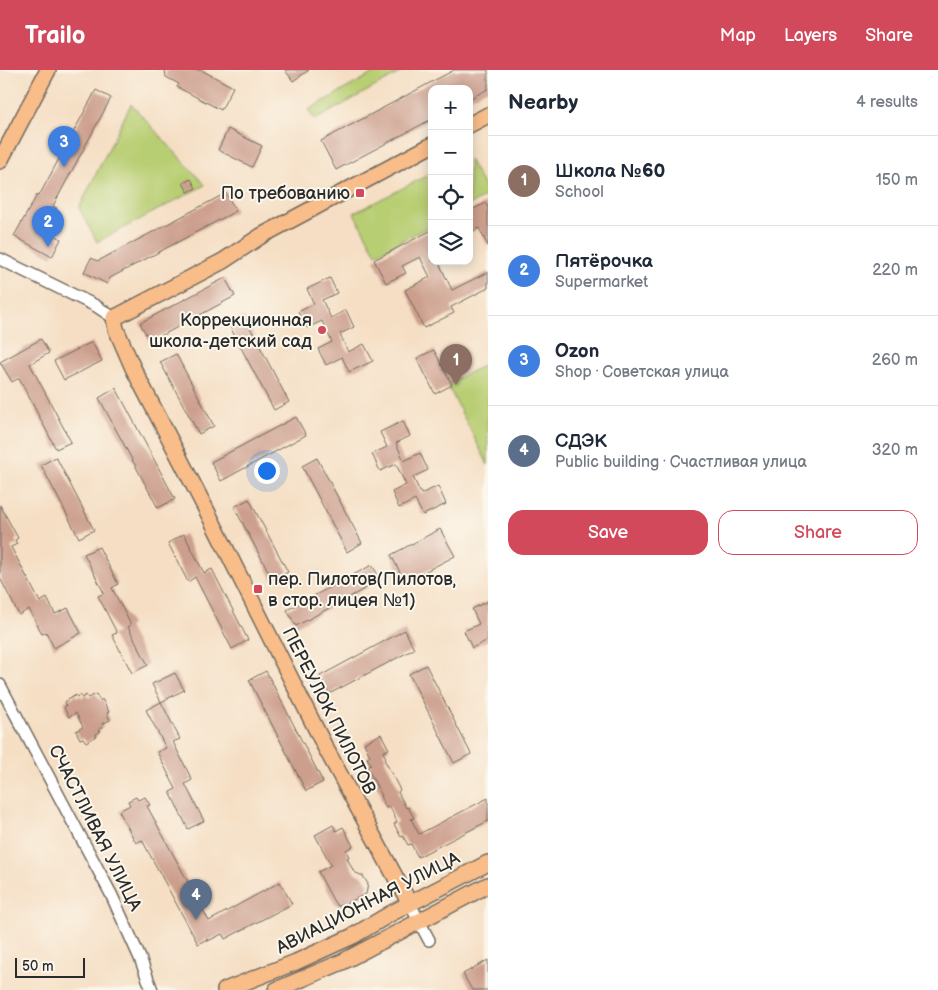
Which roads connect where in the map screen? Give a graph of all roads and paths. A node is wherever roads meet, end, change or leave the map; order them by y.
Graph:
1 (36, 70) edge
2 (48, 70) edge
3 (488, 115) edge
4 (473, 123) edge
5 (0, 139) edge
6 (428, 147) edge
7 (0, 161) edge
8 (0, 259) edge
9 (114, 318) junction
10 (0, 685) edge
11 (488, 864) edge
12 (488, 885) edge
13 (410, 904) junction
14 (419, 921) junction
15 (429, 940) dead end
16 (152, 990) edge
17 (225, 990) edge
18 (276, 990) edge

1 - 5 main road
2 - 7 main road
3 - 4 main road
6 - 9 main road
8 - 9 street
9 - 13 main road, ПЕРЕУЛОК ПИЛОТОВ
10 - 16 street, СЧАСТЛИВАЯ УЛИЦА
11 - 13 main road, АВИАЦИОННАЯ УЛИЦА
12 - 14 main road
13 - 14 street
13 - 17 main road, АВИАЦИОННАЯ УЛИЦА
14 - 15 street
14 - 18 main road

